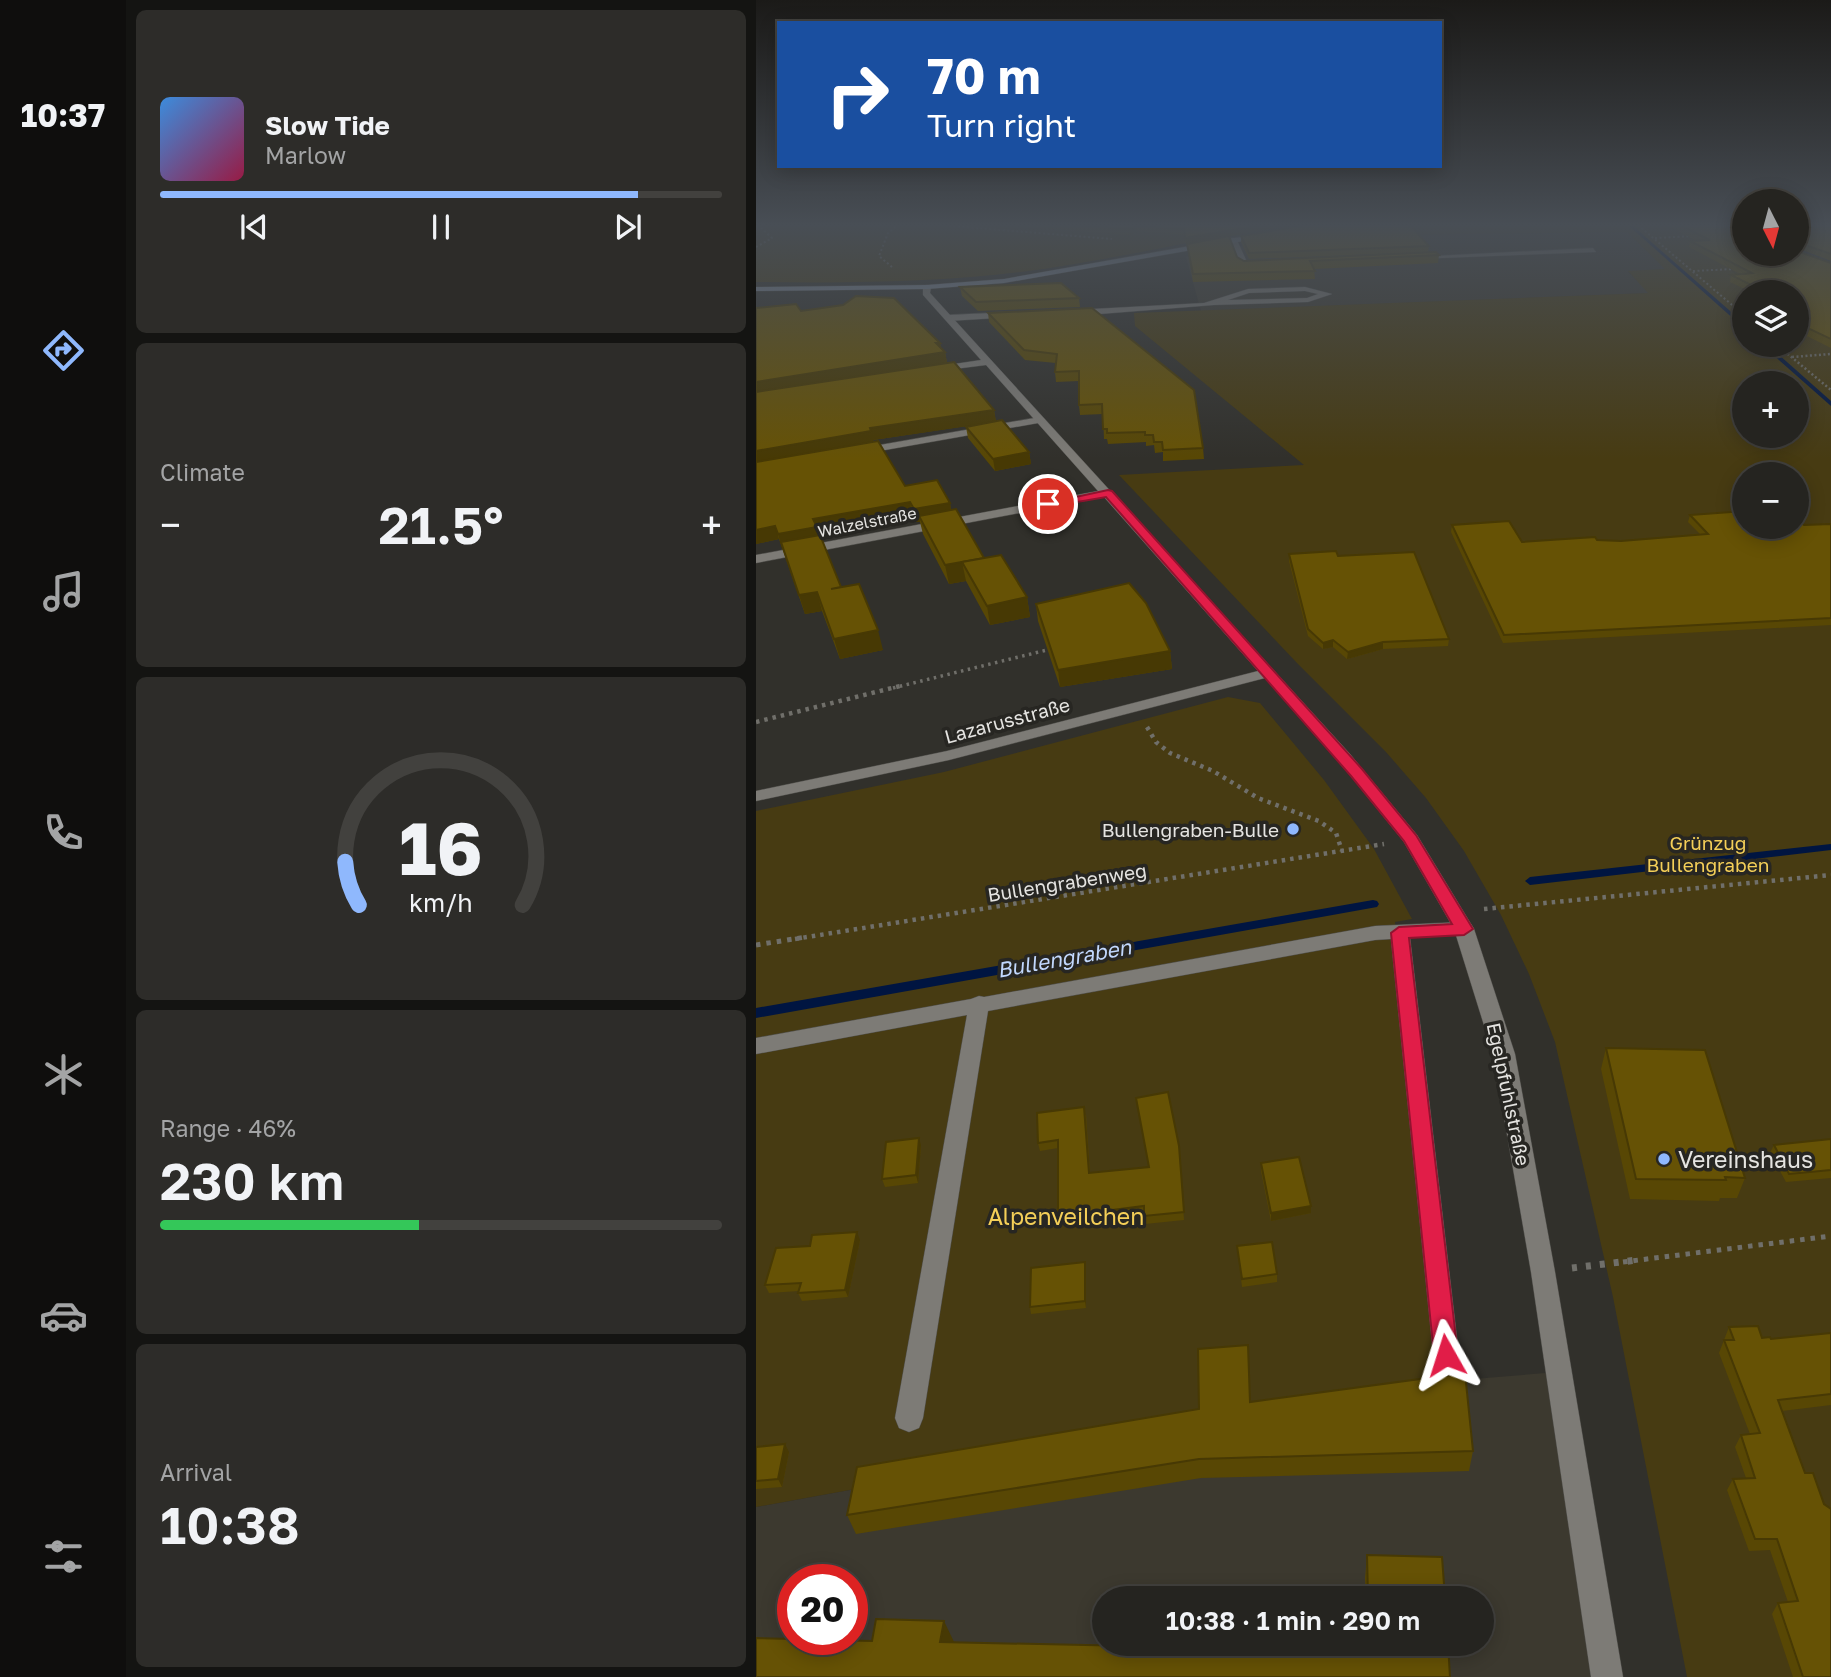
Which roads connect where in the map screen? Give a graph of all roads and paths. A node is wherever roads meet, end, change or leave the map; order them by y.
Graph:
1 (935, 303) edge
2 (1215, 303) edge
3 (1057, 313) edge
4 (1017, 315) edge
5 (948, 318) junction
6 (1831, 354) edge
7 (1809, 356) edge
8 (1792, 357) edge
9 (986, 362) junction
10 (929, 371) edge
11 (1831, 390) edge
12 (1040, 420) junction
13 (849, 453) edge
14 (1108, 493) junction
15 (756, 559) edge
16 (1060, 647) edge
17 (1267, 673) junction
18 (1142, 716) dead end
19 (756, 722) edge
20 (756, 796) edge
21 (1382, 844) dead end
22 (1342, 851) junction
23 (1831, 875) edge
24 (1460, 920) junction
25 (1399, 933) junction
26 (756, 945) edge
27 (979, 1003) junction
28 (756, 1046) edge
29 (1831, 1236) edge
30 (1543, 1272) junction
31 (1449, 1381) edge
32 (909, 1418) dead end
33 (1607, 1677) edge

1 - 5 street, Egelpfuhlstraße
2 - 3 street
4 - 5 street
5 - 9 street, Egelpfuhlstraße
6 - 7 path
8 - 11 path
9 - 10 street
9 - 12 street, Egelpfuhlstraße
12 - 13 street
12 - 14 street, Egelpfuhlstraße
14 - 15 street, Walzelstraße
14 - 17 street, Egelpfuhlstraße
16 - 19 path
17 - 20 street, Lazarusstraße
17 - 24 street, Egelpfuhlstraße
18 - 22 path
21 - 22 path, Bullengrabenweg
22 - 26 path, Bullengrabenweg
23 - 24 path
24 - 25 street
24 - 30 street, Egelpfuhlstraße
25 - 27 street
25 - 31 street
27 - 28 street
27 - 32 street
29 - 30 path
30 - 33 street, Egelpfuhlstraße

